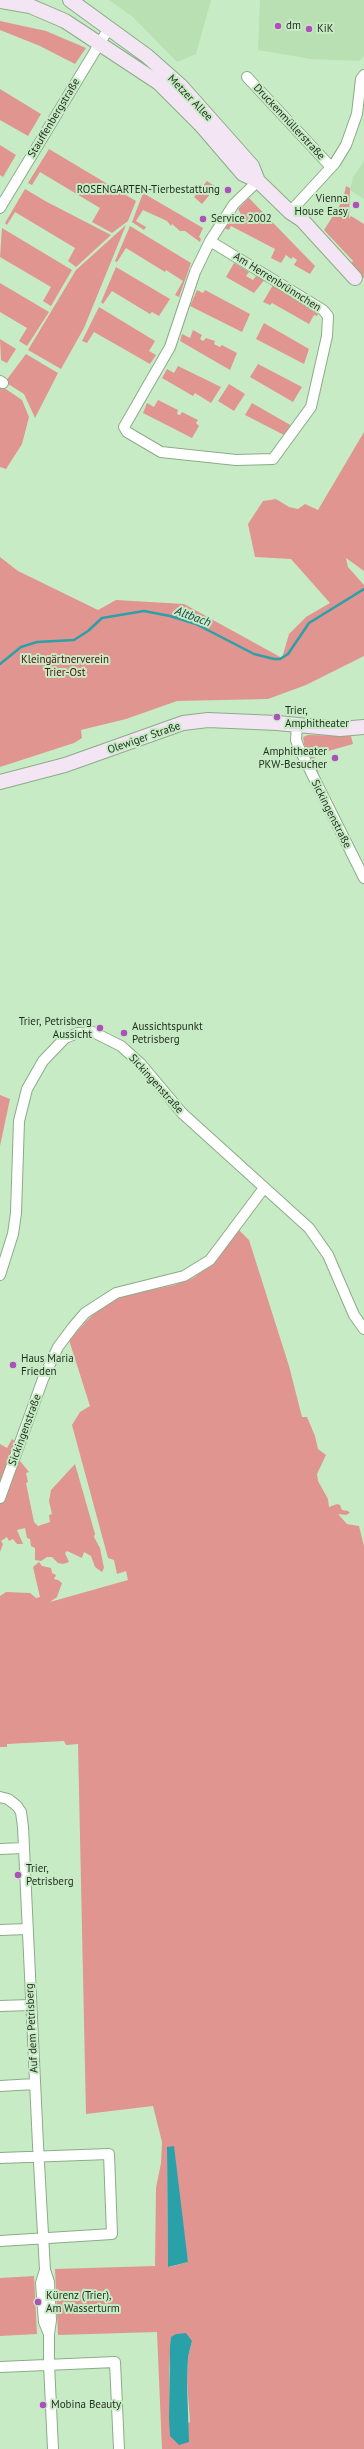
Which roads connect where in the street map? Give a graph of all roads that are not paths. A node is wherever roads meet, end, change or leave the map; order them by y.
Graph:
1 (42, 0) edge
2 (70, 0) edge
3 (5, 1) edge
4 (49, 13) junction
5 (109, 28) junction
6 (100, 43) junction
7 (247, 77) dead end
8 (363, 81) edge
9 (331, 167) junction
10 (258, 181) junction
11 (0, 208) edge
12 (290, 212) junction
13 (210, 241) junction
14 (360, 281) edge
15 (297, 725) junction
16 (364, 727) edge
17 (0, 782) edge
18 (364, 878) edge
19 (264, 1188) junction
20 (0, 1275) edge
21 (364, 1329) edge
22 (0, 1498) edge
23 (0, 1797) edge
24 (24, 1848) junction
25 (0, 1849) edge
26 (27, 1929) junction
27 (0, 1930) edge
28 (31, 2004) junction
29 (0, 2006) edge
30 (35, 2084) junction
31 (0, 2086) edge
32 (39, 2157) junction
33 (0, 2158) edge
34 (44, 2238) junction
35 (0, 2241) edge
36 (49, 2364) junction
37 (0, 2367) edge
38 (53, 2449) edge
39 (119, 2449) edge

1 - 4 street
2 - 5 street, Metzer Allee
3 - 4 street, Metzer Allee
4 - 6 street, Metzer Allee
5 - 6 street, Stauffenbergstraße
5 - 10 street, Metzer Allee
6 - 10 street, Metzer Allee
6 - 11 street, Stauffenbergstraße
7 - 9 street, Druckenmüllerstraße
8 - 9 street, Druckenmüllerstraße
9 - 12 street, Druckenmüllerstraße
10 - 12 street, Metzer Allee
10 - 13 street, Am Herrenbrünnchen
12 - 14 street, Metzer Allee
13 - 13 street, Am Herrenbrünnchen
15 - 16 street, Olewiger Straße
15 - 17 street, Olewiger Straße
15 - 18 street, Sickingenstraße
19 - 20 street, Sickingenstraße
19 - 21 street, Sickingenstraße
19 - 22 street, Sickingenstraße
23 - 24 street, Auf dem Petrisberg
24 - 25 street
24 - 26 street, Auf dem Petrisberg
26 - 27 street
26 - 28 street, Auf dem Petrisberg
28 - 29 street
28 - 30 street, Auf dem Petrisberg
30 - 31 street
30 - 32 street, Auf dem Petrisberg
32 - 33 street
32 - 34 street, Auf dem Petrisberg
32 - 34 street
34 - 35 street
34 - 36 street, Auf dem Petrisberg
36 - 37 street
36 - 38 street, Auf dem Petrisberg
36 - 39 street

